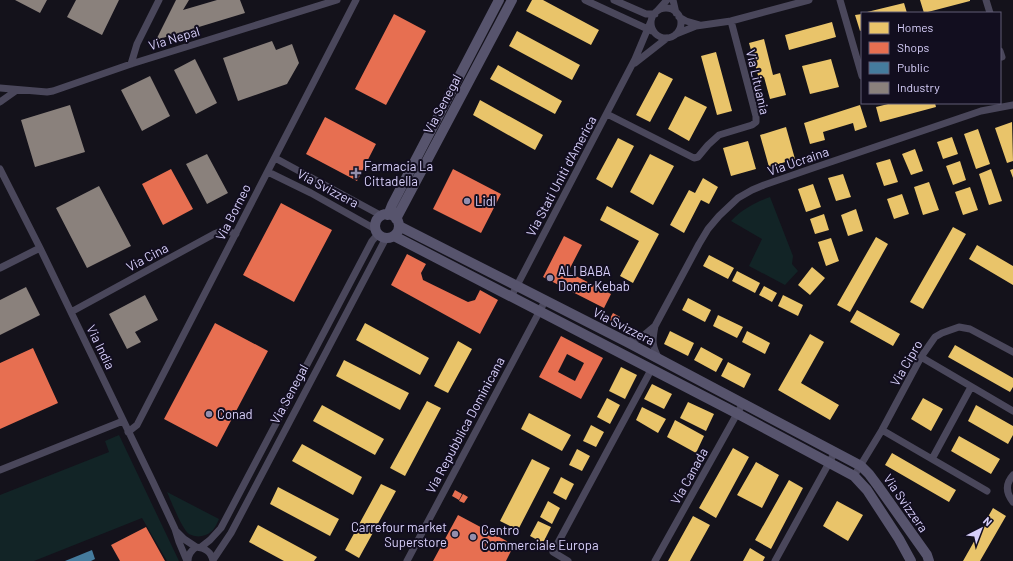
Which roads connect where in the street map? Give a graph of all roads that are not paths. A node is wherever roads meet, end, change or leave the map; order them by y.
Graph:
1 (159, 0) edge
2 (337, 0) edge
3 (356, 0) edge
4 (499, 0) edge
5 (512, 0) edge
6 (586, 0) edge
7 (614, 0) edge
8 (667, 0) edge
9 (673, 0) edge
10 (809, 0) edge
11 (840, 0) edge
12 (986, 0) edge
13 (785, 3) edge
14 (656, 12) junction
15 (990, 12) edge
16 (678, 15) junction
17 (731, 21) junction
18 (704, 26) junction
19 (648, 30) junction
20 (676, 34) junction
21 (667, 38) junction
22 (131, 64) junction
23 (632, 66) junction
24 (861, 73) edge
25 (0, 88) edge
26 (18, 90) junction
27 (0, 102) edge
28 (1013, 105) edge
29 (607, 114) junction
30 (275, 158) junction
31 (268, 172) junction
32 (1, 173) edge
33 (391, 219) junction
34 (236, 234) junction
35 (383, 234) junction
36 (40, 248) junction
37 (0, 268) edge
38 (517, 286) junction
39 (511, 297) junction
40 (545, 301) junction
41 (71, 312) junction
42 (540, 312) junction
43 (655, 326) junction
44 (627, 342) junction
45 (1013, 352) edge
46 (921, 357) junction
47 (660, 359) junction
48 (651, 370) junction
49 (972, 387) junction
50 (743, 403) junction
51 (1013, 411) edge
52 (738, 414) junction
53 (123, 421) junction
54 (882, 430) junction
55 (128, 432) junction
56 (835, 452) junction
57 (932, 459) junction
58 (829, 463) junction
59 (861, 466) junction
60 (0, 470) edge
61 (1013, 475) edge
62 (854, 476) junction
63 (987, 491) dead end
64 (1013, 502) edge
65 (175, 529) junction
66 (198, 547) junction
67 (187, 561) edge
68 (213, 561) edge
69 (407, 561) edge
70 (568, 561) edge
71 (654, 561) edge
72 (775, 561) edge
73 (911, 561) edge
74 (929, 561) edge

1 - 22 street
2 - 22 street, Via Nepal
3 - 30 street, Via Borneo
4 - 33 main road, Via Senegal
5 - 33 main road, Via Senegal
6 - 19 street
7 - 14 street
8 - 14 street
9 - 16 street
10 - 13 street
11 - 24 street
12 - 15 street
13 - 17 street
14 - 16 street
14 - 19 street, Via Stati Uniti d'America
16 - 18 street
16 - 20 street
17 - 18 street
17 - 29 street, Via Lituania
18 - 20 street
19 - 21 street
19 - 23 street, Via Stati Uniti d'America
20 - 21 street
21 - 23 street, Via Stati Uniti d'America
22 - 26 street, Via Nepal
23 - 29 street, Via Stati Uniti d'America
25 - 26 street, Via Nepal
26 - 27 street
28 - 43 street, Via Ucraina
29 - 38 street, Via Stati Uniti d'America
30 - 31 street, Via Borneo
30 - 33 street, Via Svizzera
31 - 34 street, Via Borneo
31 - 35 street, Via Svizzera
32 - 36 street, Via India
33 - 35 main road
33 - 35 main road
33 - 38 main road, Via Svizzera
34 - 41 street, Via Cina
34 - 55 street, Via Borneo
35 - 39 main road, Via Svizzera
35 - 66 street, Via Senegal
35 - 68 street, Via Senegal
36 - 37 street
36 - 41 street, Via India
38 - 39 street, Via Stati Uniti d'America
38 - 40 main road, Via Svizzera
39 - 42 main road, Via Svizzera
40 - 42 street, Via Repubblica Dominicana
40 - 44 main road, Via Svizzera
41 - 53 street, Via India
42 - 48 main road, Via Svizzera
42 - 69 street, Via Repubblica Dominicana
43 - 44 street, Via Ucraina
43 - 47 street, Via Ucraina
44 - 47 main road, Via Svizzera
45 - 46 street, Via Cipro
46 - 49 street
46 - 54 street, Via Cipro
47 - 50 main road, Via Svizzera
48 - 52 main road, Via Svizzera
48 - 70 street
49 - 51 street
49 - 57 street
50 - 52 street, Via Canada
50 - 56 main road, Via Svizzera
52 - 58 main road, Via Svizzera
52 - 71 street, Via Canada
53 - 55 street, Via India
53 - 60 street
54 - 57 street
54 - 59 street, Via Cipro
55 - 65 street, Via India
56 - 58 street
56 - 59 main road, Via Svizzera
57 - 63 street
58 - 62 main road, Via Svizzera
58 - 72 street
59 - 62 street, Via Cipro
59 - 74 main road, Via Svizzera
61 - 64 street
62 - 73 main road, Via Svizzera
65 - 66 street, Via India
65 - 67 street, Via India
66 - 67 street
66 - 68 street, Via India

